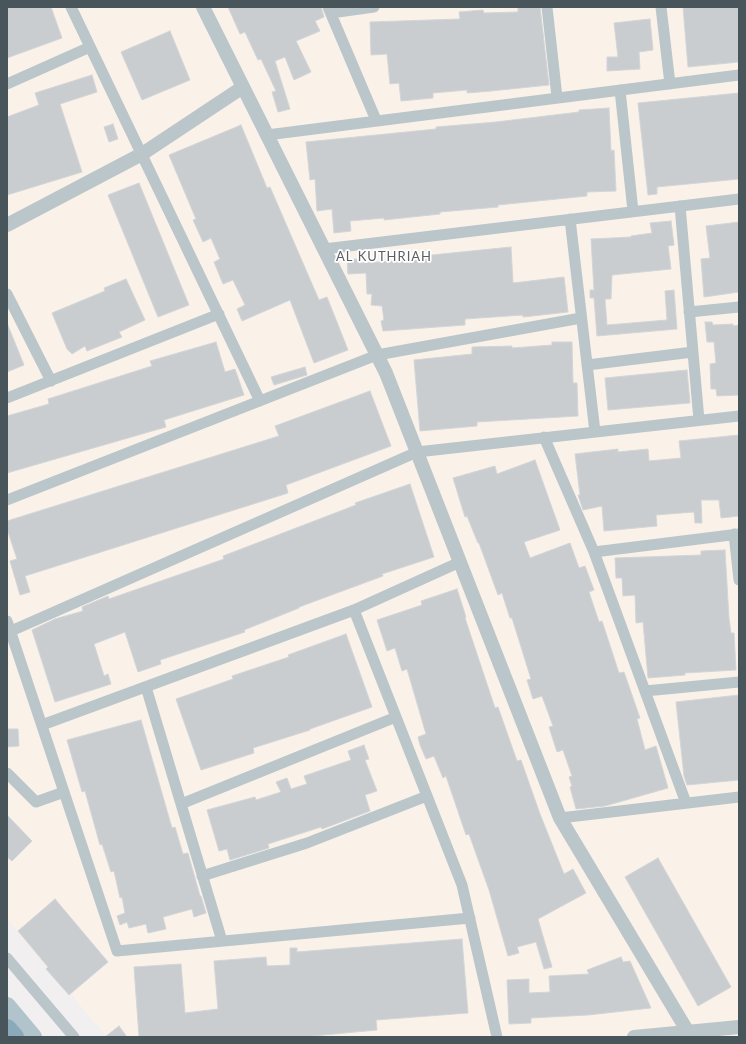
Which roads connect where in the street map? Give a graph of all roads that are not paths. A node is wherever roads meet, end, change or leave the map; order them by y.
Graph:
1 (71, 7) edge
2 (203, 7) edge
3 (374, 7) edge
4 (547, 7) edge
5 (661, 7) edge
6 (329, 10) edge
7 (90, 47) junction
8 (739, 75) edge
9 (7, 84) edge
10 (670, 84) junction
11 (243, 88) junction
12 (620, 90) junction
13 (557, 97) junction
14 (376, 120) junction
15 (267, 135) junction
16 (142, 154) junction
17 (739, 199) edge
18 (680, 206) junction
19 (633, 211) junction
20 (570, 219) junction
21 (7, 225) edge
22 (324, 249) junction
23 (7, 294) edge
24 (739, 307) edge
25 (689, 312) junction
26 (219, 314) junction
27 (581, 318) junction
28 (693, 352) junction
29 (377, 355) junction
30 (587, 365) junction
31 (51, 381) junction
32 (7, 398) edge
33 (260, 400) junction
34 (739, 416) edge
35 (699, 420) junction
36 (595, 432) junction
37 (544, 437) junction
38 (417, 452) junction
39 (7, 500) edge
40 (737, 534) edge
41 (594, 552) junction
42 (460, 562) junction
43 (739, 580) edge
44 (354, 610) junction
45 (9, 626) edge
46 (739, 682) edge
47 (146, 687) junction
48 (645, 691) junction
49 (396, 717) junction
50 (42, 725) junction
51 (7, 773) edge
52 (64, 792) junction
53 (427, 796) junction
54 (739, 797) edge
55 (686, 803) junction
56 (181, 804) junction
57 (560, 818) junction
58 (202, 876) junction
59 (470, 918) junction
60 (222, 941) junction
61 (7, 958) edge
62 (7, 1006) edge
63 (739, 1027) edge
64 (7, 1029) edge
65 (689, 1034) edge
66 (14, 1037) edge
67 (33, 1037) edge
68 (74, 1037) edge
69 (497, 1037) edge
70 (634, 1037) edge

1 - 7 street
2 - 11 street
3 - 6 street
4 - 13 street
5 - 10 street
6 - 14 street
7 - 9 street
7 - 16 street
8 - 10 street
10 - 12 street
11 - 15 street
11 - 16 street
12 - 13 street
12 - 19 street
13 - 14 street
14 - 15 street
15 - 22 street
16 - 21 street
16 - 26 street
17 - 18 street
18 - 19 street
18 - 25 street
19 - 20 street
20 - 22 street
20 - 27 street
22 - 29 street
23 - 31 street
24 - 25 street
25 - 28 street
26 - 31 street
26 - 33 street
27 - 29 street
27 - 30 street
28 - 30 street
28 - 35 street
29 - 33 street
29 - 38 street
30 - 36 street
31 - 32 street
33 - 39 street
34 - 35 street
35 - 36 street
36 - 37 street
37 - 38 street
37 - 41 street
38 - 42 street
38 - 45 street
40 - 41 street
40 - 43 street
41 - 48 street
42 - 44 street
42 - 57 street
44 - 47 street
44 - 49 street
45 - 50 street
46 - 48 street
47 - 50 street
47 - 56 street
48 - 55 street
49 - 53 street
49 - 56 street
50 - 52 street
51 - 52 street
52 - 60 street
53 - 58 street
53 - 59 street
54 - 55 street
55 - 57 street
56 - 58 street
57 - 65 street
58 - 60 street
59 - 60 street
59 - 69 street
61 - 68 street
62 - 67 main road
63 - 65 street
64 - 66 highway
65 - 70 street

